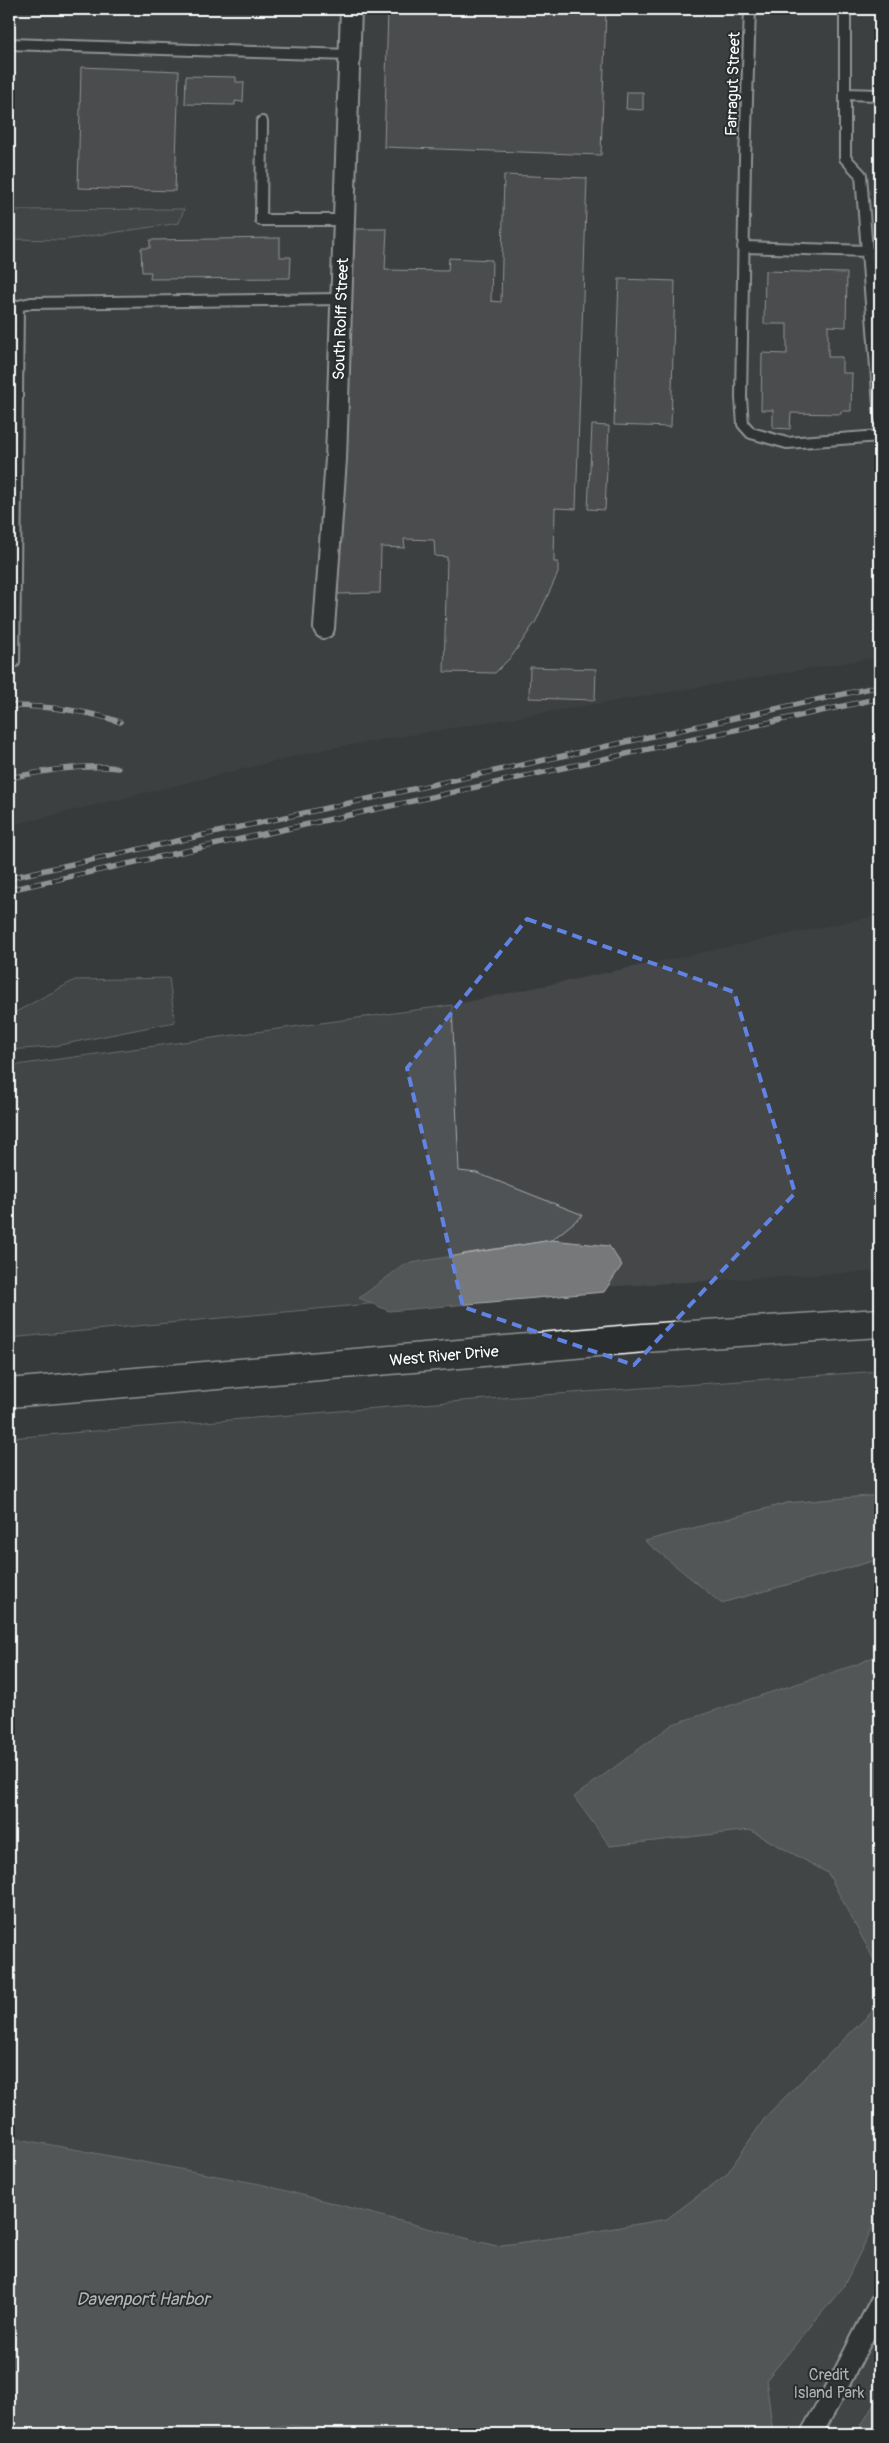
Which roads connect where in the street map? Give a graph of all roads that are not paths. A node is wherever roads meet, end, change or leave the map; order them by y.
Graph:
1 (351, 9) edge
2 (750, 9) edge
3 (845, 9) edge
4 (9, 44) edge
5 (349, 54) junction
6 (845, 94) junction
7 (880, 95) edge
8 (262, 122) dead end
9 (343, 220) junction
10 (743, 247) junction
11 (868, 251) junction
12 (341, 299) junction
13 (880, 418) edge
14 (880, 436) edge
15 (324, 628) dead end
16 (9, 663) edge
17 (880, 1323) edge
18 (9, 1393) edge
19 (880, 2303) edge
20 (811, 2434) edge

1 - 5 street, South Rolff Street
2 - 10 lane, Farragut Street
3 - 6 lane
4 - 5 lane
5 - 9 street, South Rolff Street
6 - 7 lane
6 - 11 lane
8 - 9 lane
9 - 12 street, South Rolff Street
10 - 11 lane
10 - 14 lane, Farragut Street
11 - 13 lane
12 - 15 street, South Rolff Street
12 - 16 lane
17 - 18 main road, West River Drive
19 - 20 street

